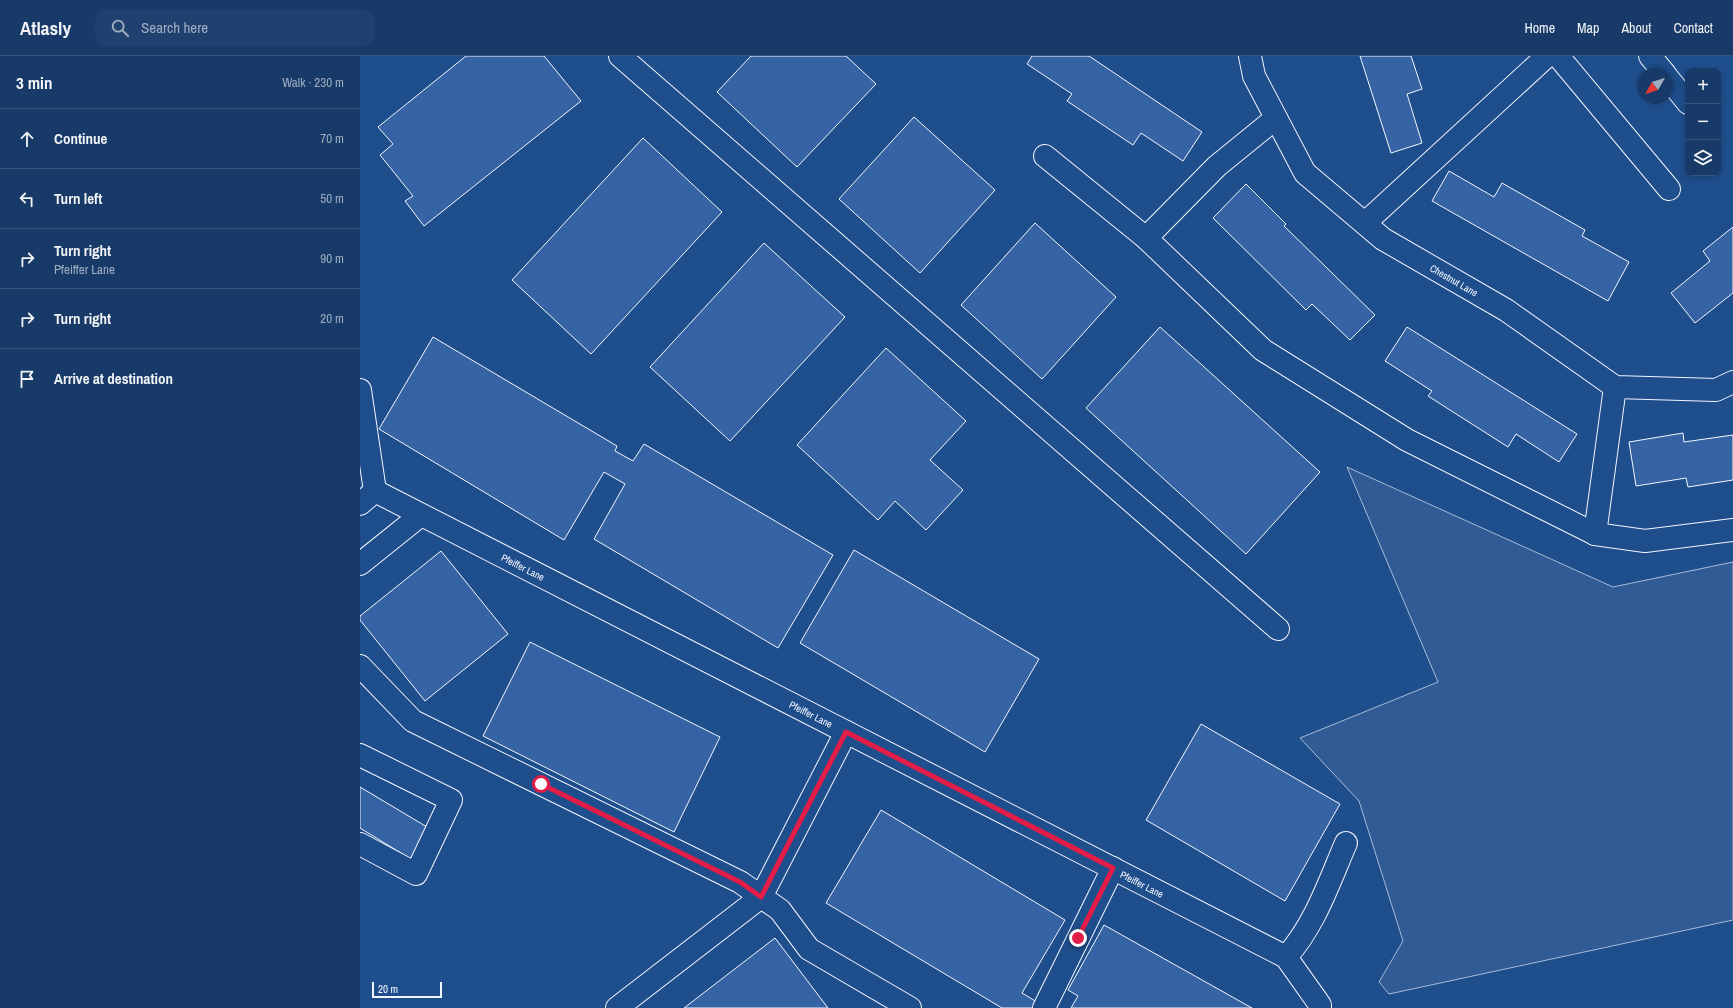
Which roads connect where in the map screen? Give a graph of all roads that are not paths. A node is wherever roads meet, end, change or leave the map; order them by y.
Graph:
1 (620, 56) edge
2 (1250, 56) edge
3 (1547, 56) edge
4 (1558, 56) edge
5 (1650, 56) edge
6 (1659, 68) edge
7 (1673, 84) edge
8 (1685, 99) edge
9 (1276, 118) junction
10 (1045, 156) dead end
11 (1669, 189) dead end
12 (1365, 223) junction
13 (1146, 238) junction
14 (1733, 382) edge
15 (1615, 387) junction
16 (360, 390) edge
17 (368, 498) edge
18 (421, 515) junction
19 (1733, 530) edge
20 (1595, 534) junction
21 (360, 564) edge
22 (1278, 629) dead end
23 (360, 666) edge
24 (846, 732) junction
25 (360, 755) edge
26 (1346, 843) dead end
27 (360, 844) edge
28 (1113, 868) junction
29 (761, 897) junction
30 (1286, 957) junction
31 (617, 1008) edge
32 (910, 1008) edge
33 (1044, 1008) edge
34 (1320, 1008) edge

1 - 22 street
2 - 9 street, Chestnut Lane
3 - 12 street
4 - 11 street
5 - 6 street
7 - 8 street
9 - 12 street, Chestnut Lane
9 - 13 street
10 - 13 street
12 - 15 street, Chestnut Lane
13 - 20 street
14 - 15 street
15 - 20 street
16 - 17 street
17 - 18 street, Pfeiffer Lane
18 - 21 street
18 - 24 street, Pfeiffer Lane
19 - 20 street
23 - 29 street
24 - 28 street, Pfeiffer Lane
24 - 29 street
25 - 27 street
26 - 30 street
28 - 30 street, Pfeiffer Lane
28 - 33 street
29 - 31 street
29 - 32 street
30 - 34 street

